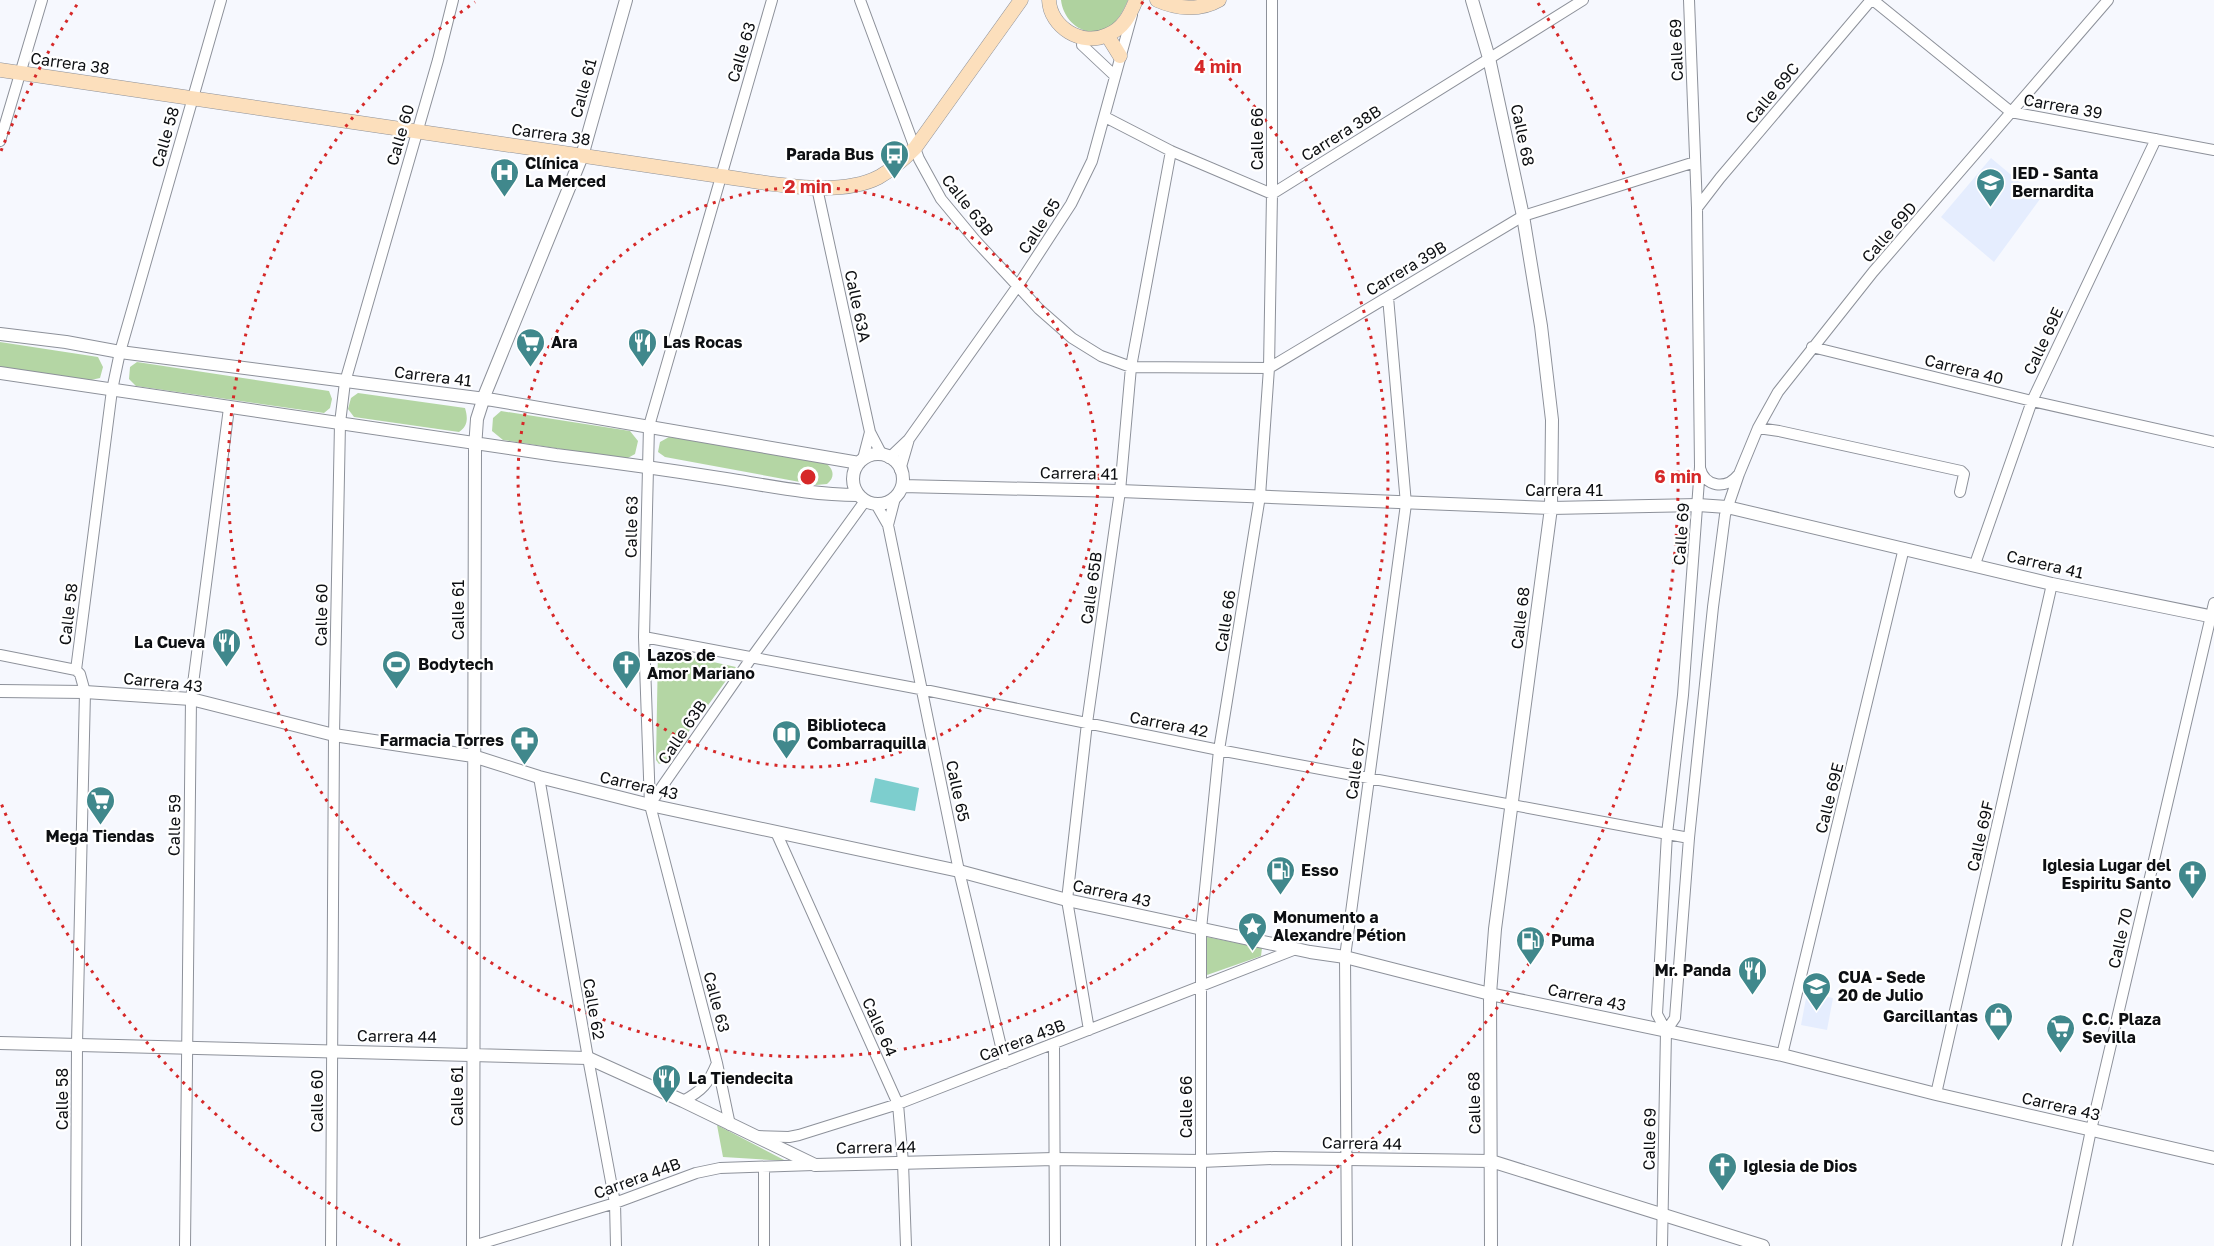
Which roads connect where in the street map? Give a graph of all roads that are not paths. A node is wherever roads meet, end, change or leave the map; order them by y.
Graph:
1 (42, 0) edge
2 (221, 0) edge
3 (453, 0) edge
4 (626, 0) edge
5 (772, 0) edge
6 (860, 0) edge
7 (1048, 0) edge
8 (1136, 0) edge
9 (1158, 0) edge
10 (1219, 0) edge
11 (1272, 0) edge
12 (1472, 0) edge
13 (1583, 0) edge
14 (1689, 0) edge
15 (1872, 0) edge
16 (2108, 0) edge
17 (1022, 2) edge
18 (1107, 35) junction
19 (1082, 45) dead end
20 (1120, 56) junction
21 (1489, 58) junction
22 (0, 69) edge
23 (21, 73) junction
24 (1115, 76) junction
25 (192, 98) junction
26 (2011, 112) junction
27 (1105, 117) junction
28 (417, 131) junction
29 (2156, 139) junction
30 (0, 141) edge
31 (915, 148) junction
32 (2214, 150) edge
33 (1171, 151) junction
34 (582, 156) junction
35 (1695, 166) junction
36 (720, 176) junction
37 (1720, 178) junction
38 (817, 188) junction
39 (1272, 194) junction
40 (1697, 208) junction
41 (1523, 216) junction
42 (1017, 287) junction
43 (1388, 297) junction
44 (0, 334) edge
45 (1812, 347) junction
46 (120, 352) junction
47 (1131, 368) junction
48 (1269, 368) junction
49 (0, 373) edge
50 (345, 382) junction
51 (112, 390) junction
52 (483, 399) junction
53 (2032, 401) junction
54 (229, 408) junction
55 (340, 423) junction
56 (648, 426) junction
57 (1758, 428) junction
58 (870, 432) junction
59 (909, 439) junction
60 (475, 442) junction
61 (2214, 442) edge
62 (886, 456) junction
63 (861, 461) junction
64 (646, 466) junction
65 (1700, 467) junction
66 (900, 470) junction
67 (1738, 474) junction
68 (902, 486) junction
69 (1120, 491) junction
70 (1960, 492) dead end
71 (1260, 496) junction
72 (894, 498) junction
73 (866, 500) junction
74 (1406, 504) junction
75 (1698, 505) junction
76 (1727, 507) junction
77 (1551, 508) junction
78 (888, 525) junction
79 (1904, 548) junction
80 (1975, 564) junction
81 (2052, 584) junction
82 (2214, 603) edge
83 (2212, 617) edge
84 (644, 637) junction
85 (0, 655) edge
86 (752, 657) junction
87 (76, 669) junction
88 (920, 689) junction
89 (0, 691) edge
90 (85, 692) junction
91 (1683, 695) junction
92 (1705, 696) junction
93 (191, 699) junction
94 (1087, 723) junction
95 (334, 735) junction
96 (1219, 750) junction
97 (473, 756) junction
98 (539, 777) junction
99 (1369, 777) junction
100 (650, 805) junction
101 (1512, 805) junction
102 (776, 832) junction
103 (1667, 834) junction
104 (1689, 838) junction
105 (959, 871) junction
106 (1067, 900) junction
107 (1202, 929) junction
108 (1296, 949) junction
109 (1344, 957) junction
110 (1201, 986) junction
111 (1490, 994) junction
112 (1089, 1030) junction
113 (1665, 1031) junction
114 (0, 1043) edge
115 (77, 1044) junction
116 (1054, 1044) junction
117 (185, 1047) junction
118 (332, 1051) junction
119 (473, 1054) junction
120 (1782, 1055) junction
121 (588, 1058) junction
122 (717, 1063) junction
123 (1005, 1063) junction
124 (1936, 1094) junction
125 (683, 1101) junction
126 (898, 1104) junction
127 (730, 1125) junction
128 (2091, 1130) junction
129 (753, 1136) junction
130 (2214, 1158) edge
131 (1054, 1159) junction
132 (1346, 1160) junction
133 (1201, 1161) junction
134 (1491, 1161) junction
135 (903, 1163) junction
136 (815, 1165) junction
137 (764, 1167) junction
138 (615, 1203) junction
139 (1663, 1214) junction
140 (76, 1246) edge
141 (185, 1246) edge
142 (331, 1246) edge
143 (473, 1246) edge
144 (616, 1246) edge
145 (764, 1246) edge
146 (906, 1246) edge
147 (1055, 1246) edge
148 (1201, 1246) edge
149 (1347, 1246) edge
150 (1491, 1246) edge
151 (1662, 1246) edge
152 (1763, 1246) edge
153 (2067, 1246) edge

1 - 23 street
2 - 25 street, Calle 58
3 - 28 street, Calle 60
4 - 34 street, Calle 61
5 - 36 street, Calle 63
6 - 31 street, Calle 63B
7 - 18 main road
8 - 18 main road
8 - 20 street, Calle 65
9 - 10 main road
11 - 39 street, Calle 66
12 - 21 street, Calle 68
13 - 21 street, Carrera 38B
14 - 35 street, Calle 69
15 - 26 street, Carrera 39
15 - 37 street, Calle 69C
16 - 26 street, Calle 69D
17 - 31 main road, Carrera 38
18 - 20 main road
19 - 24 street
20 - 24 street, Calle 65
21 - 39 street, Carrera 38B
21 - 41 street, Calle 68
22 - 23 main road, Carrera 38
23 - 25 main road, Carrera 38
23 - 30 street
24 - 27 street, Calle 65
25 - 28 main road, Carrera 38
25 - 46 street, Calle 58
26 - 29 street, Carrera 39
26 - 45 street, Calle 69D
27 - 33 street
27 - 42 street, Calle 65
28 - 34 main road, Carrera 38
28 - 50 street, Calle 60
29 - 32 street, Carrera 39
29 - 53 street, Calle 69E
31 - 38 main road, Carrera 38
31 - 42 street, Calle 63B
33 - 39 street
33 - 47 street, Calle 65B
34 - 36 main road, Carrera 38
34 - 52 street, Calle 61
35 - 37 street
35 - 40 street, Calle 69
35 - 41 street, Carrera 39B
36 - 38 main road, Carrera 38
36 - 56 street, Calle 63
37 - 40 street, Calle 69C
38 - 58 street, Calle 63A
39 - 48 street, Calle 66
40 - 65 street, Calle 69
41 - 43 street, Carrera 39B
41 - 77 street, Calle 68
42 - 47 street, Calle 63B
42 - 59 street, Calle 65
43 - 48 street, Carrera 39B
43 - 74 street, Calle 67
44 - 46 street, Carrera 41
45 - 53 street, Carrera 40
45 - 57 street, Calle 69D
46 - 50 street, Carrera 41
46 - 51 street, Calle 58
47 - 48 street
47 - 69 street, Calle 65B
48 - 71 street, Calle 66
49 - 51 street
50 - 52 street, Carrera 41
50 - 55 street, Calle 60
51 - 54 street
51 - 87 street, Calle 58
52 - 56 street, Carrera 41
52 - 60 street, Calle 61
53 - 61 street, Carrera 40
53 - 80 street, Calle 69E
54 - 55 street
54 - 93 street, Calle 59
55 - 60 street
55 - 95 street, Calle 60
56 - 63 street, Carrera 41
56 - 64 street, Calle 63
57 - 67 street, Calle 69D
57 - 70 street
58 - 62 street, Calle 63A
58 - 63 street, Calle 63A
59 - 62 street, Calle 65
59 - 66 street, Calle 65
60 - 64 street
60 - 97 street, Calle 61
62 - 63 street
62 - 66 street
63 - 73 street
64 - 73 street
64 - 84 street, Calle 63
65 - 67 street
65 - 75 street, Calle 69
66 - 68 street
67 - 76 street, Calle 69D
68 - 69 street, Carrera 41
68 - 72 street
69 - 71 street, Carrera 41
69 - 94 street, Calle 65B
71 - 74 street, Carrera 41
71 - 96 street, Calle 66
72 - 73 street
72 - 78 street, Calle 65
73 - 78 street, Calle 65
73 - 86 street, Calle 63B
74 - 77 street, Carrera 41
74 - 99 street, Calle 67
75 - 76 street, Carrera 41
75 - 77 street, Carrera 41
75 - 91 street, Calle 69
76 - 79 street, Carrera 41
76 - 92 street, Calle 69
77 - 101 street, Calle 68
78 - 88 street, Calle 65
79 - 80 street, Carrera 41
79 - 120 street, Calle 69E
80 - 81 street, Carrera 41
81 - 83 street, Carrera 41
81 - 124 street, Calle 69F
82 - 83 street, Calle 70
83 - 128 street, Calle 70
84 - 86 street, Carrera 42
84 - 100 street, Calle 63
85 - 87 street
86 - 88 street, Carrera 42
86 - 100 street, Calle 63B
87 - 90 street, Calle 58
88 - 94 street, Carrera 42
88 - 105 street, Calle 65
89 - 90 street, Carrera 43
90 - 93 street, Carrera 43
90 - 115 street, Calle 58
91 - 92 street
91 - 103 street, Calle 69
92 - 104 street, Calle 69
93 - 95 street, Carrera 43
93 - 117 street, Calle 59
94 - 96 street, Carrera 42
94 - 106 street, Calle 65B
95 - 97 street, Carrera 43
95 - 118 street, Calle 60
96 - 99 street, Carrera 42
96 - 107 street, Calle 66
97 - 98 street, Carrera 43
97 - 119 street, Calle 61
98 - 100 street, Carrera 43
98 - 121 street, Calle 62
99 - 101 street, Carrera 42
99 - 109 street, Calle 67
100 - 102 street, Carrera 43
100 - 122 street, Calle 63
101 - 103 street, Carrera 42
101 - 111 street, Calle 68
102 - 105 street, Carrera 43
102 - 126 street, Calle 64
103 - 104 street, Carrera 42
103 - 113 street, Calle 69
104 - 113 street, Calle 69
105 - 106 street, Carrera 43
105 - 123 street, Calle 65
106 - 107 street, Carrera 43
106 - 112 street, Calle 65B
107 - 108 street, Carrera 43
107 - 110 street, Calle 66
108 - 109 street, Carrera 43
108 - 110 street, Carrera 43B
109 - 111 street, Carrera 43
109 - 132 street, Calle 67
110 - 112 street, Carrera 43B
110 - 133 street, Calle 66
111 - 113 street, Carrera 43
111 - 134 street, Calle 68
112 - 116 street, Carrera 43B
113 - 120 street, Carrera 43
113 - 139 street, Calle 69
114 - 115 street, Carrera 44
115 - 117 street, Carrera 44
115 - 140 street, Calle 58
116 - 123 street, Carrera 43B
116 - 131 street
117 - 118 street, Carrera 44
117 - 141 street, Calle 59
118 - 119 street, Carrera 44
118 - 142 street, Calle 60
119 - 121 street, Carrera 44
119 - 143 street, Calle 61
120 - 124 street, Carrera 43
121 - 125 street, Carrera 44
121 - 138 street, Calle 62
122 - 125 street
122 - 127 street, Calle 63
123 - 126 street, Carrera 43B
124 - 128 street, Carrera 43
125 - 127 street, Carrera 44
126 - 129 street, Carrera 43B
126 - 135 street, Calle 64
127 - 129 street, Carrera 44
128 - 130 street, Carrera 43
128 - 153 street, Calle 70
129 - 136 street, Carrera 44
131 - 133 street, Carrera 44
131 - 135 street, Carrera 44
131 - 147 street
132 - 133 street, Carrera 44
132 - 134 street, Carrera 44
132 - 149 street, Calle 67
133 - 148 street, Calle 66
134 - 139 street, Carrera 44
134 - 150 street, Calle 68
135 - 136 street, Carrera 44
135 - 146 street, Calle 64
136 - 137 street, Carrera 44B
137 - 138 street, Carrera 44B
137 - 145 street
138 - 143 street, Carrera 44B
138 - 144 street, Calle 62
139 - 151 street, Calle 69
139 - 152 street, Carrera 44

